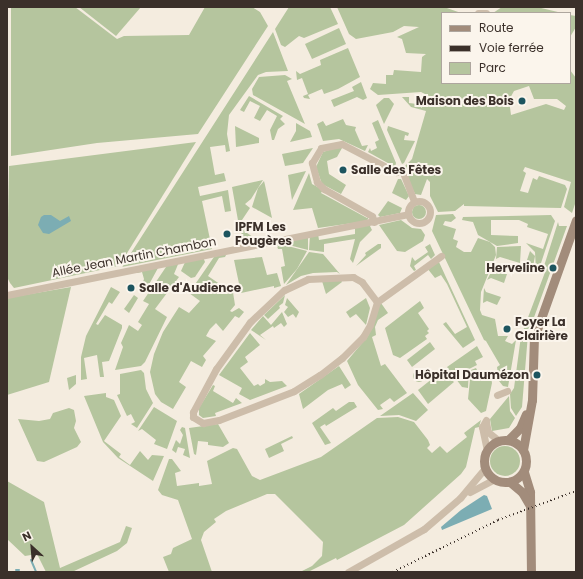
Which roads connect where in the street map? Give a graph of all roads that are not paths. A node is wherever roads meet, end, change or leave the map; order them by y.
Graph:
1 (414, 201) junction
2 (407, 214) junction
3 (576, 220) edge
4 (374, 222) junction
5 (576, 232) edge
6 (570, 241) junction
7 (440, 256) dead end
8 (7, 295) edge
9 (376, 302) junction
10 (532, 379) junction
11 (507, 391) dead end
12 (497, 394) dead end
13 (503, 440) junction
14 (487, 450) junction
15 (523, 450) junction
16 (485, 468) junction
17 (524, 472) junction
18 (494, 479) junction
19 (510, 482) junction
20 (460, 498) junction
21 (530, 506) junction
22 (348, 572) edge
23 (531, 572) edge

1 - 2 street
1 - 2 street
1 - 4 street
2 - 4 street, Allée Jean Martin Chambon
3 - 6 main road
4 - 8 street, Allée Jean Martin Chambon
5 - 6 main road
6 - 10 main road
7 - 9 street
9 - 9 street
10 - 13 main road
10 - 15 main road
11 - 12 street
13 - 14 main road
13 - 14 street
13 - 15 main road
14 - 16 main road
15 - 17 main road
16 - 18 main road
16 - 20 street
17 - 19 main road
17 - 21 main road
18 - 19 main road
18 - 20 street
19 - 21 main road
20 - 22 street
21 - 23 main road

